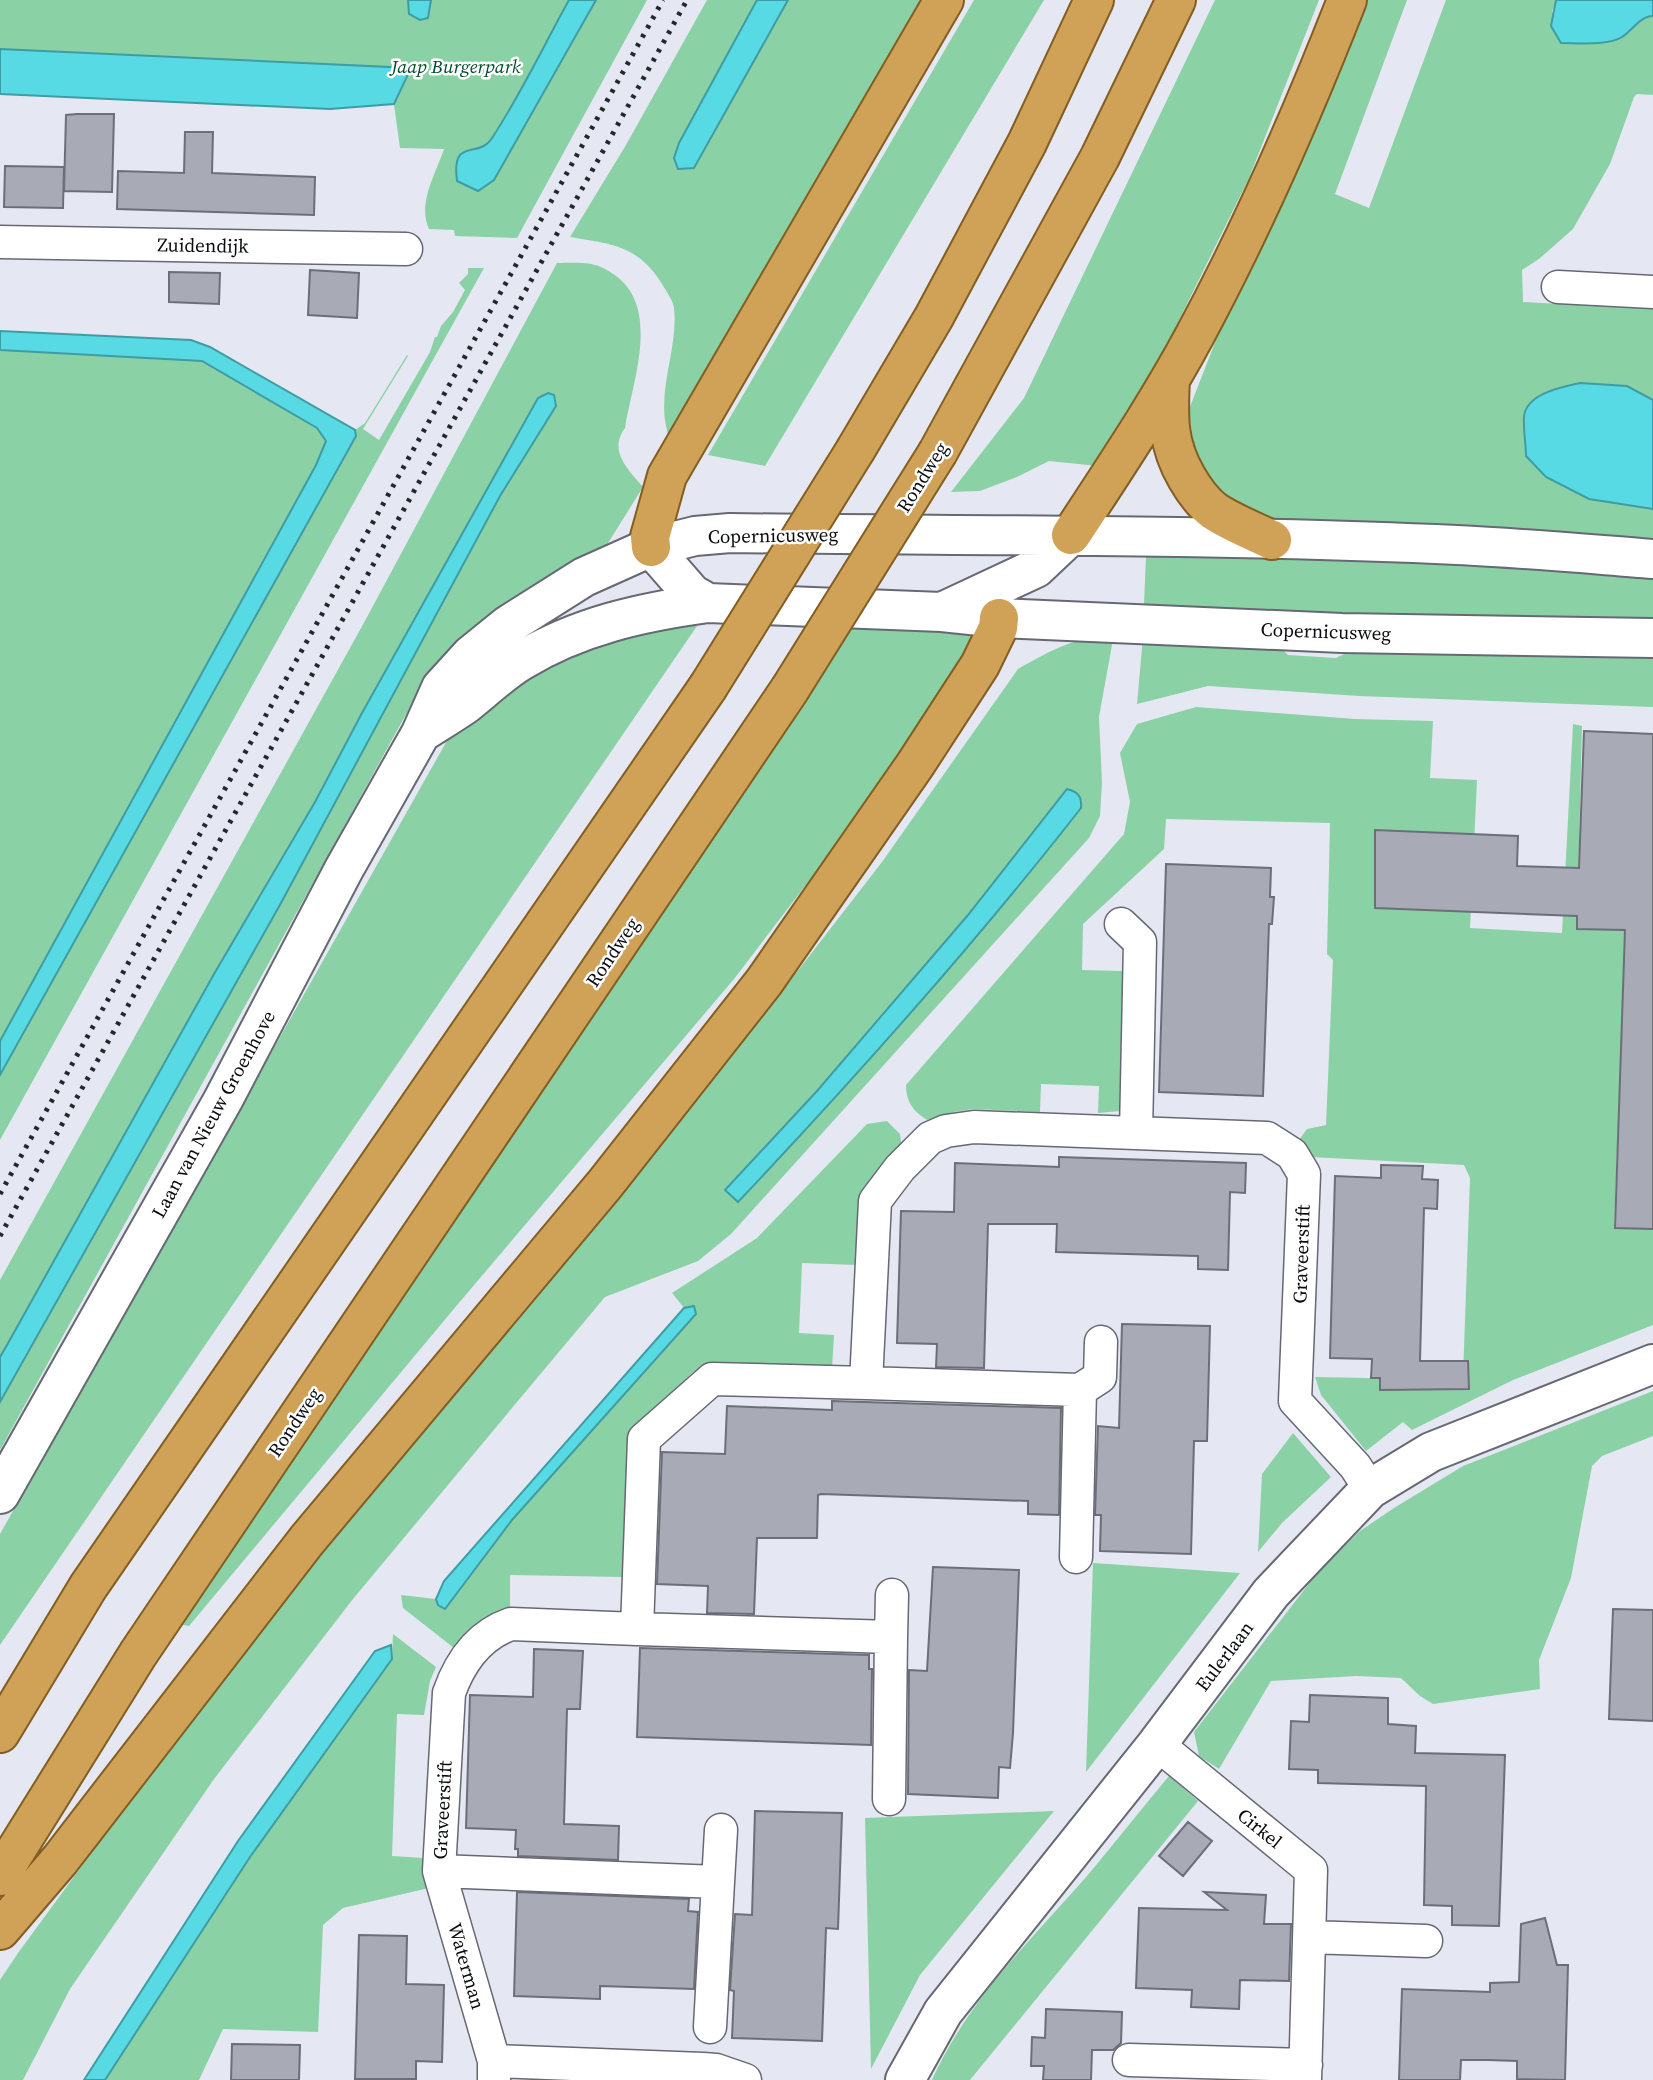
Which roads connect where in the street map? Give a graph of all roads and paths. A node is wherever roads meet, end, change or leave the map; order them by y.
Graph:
1 (944, 0) edge
2 (1094, 0) edge
3 (1176, 0) edge
4 (1347, 0) edge
5 (0, 242) edge
6 (406, 249) dead end
7 (1558, 287) dead end
8 (1653, 292) edge
9 (1170, 379) junction
10 (917, 535) junction
11 (1071, 535) junction
12 (1272, 540) junction
13 (651, 547) junction
14 (1653, 559) edge
15 (708, 603) junction
16 (992, 604) junction
17 (1653, 638) edge
18 (421, 733) junction
19 (1121, 925) dead end
20 (1136, 1133) junction
21 (1101, 1342) dead end
22 (1653, 1364) edge
23 (866, 1383) junction
24 (1080, 1390) junction
25 (1370, 1489) junction
26 (0, 1494) edge
27 (1076, 1557) dead end
28 (892, 1595) dead end
29 (638, 1629) junction
30 (891, 1637) junction
31 (0, 1733) edge
32 (1157, 1744) junction
33 (889, 1800) dead end
34 (721, 1830) dead end
35 (439, 1871) junction
36 (0, 1876) edge
37 (718, 1882) junction
38 (0, 1930) edge
39 (1310, 1937) junction
40 (1426, 1941) dead end
41 (710, 2027) dead end
42 (1129, 2060) dead end
43 (494, 2071) edge
44 (1306, 2072) edge
45 (745, 2080) edge
46 (905, 2080) edge

1 - 13 highway
2 - 31 highway, bridge
3 - 36 highway, Rondweg, bridge
4 - 9 highway
5 - 6 street, Zuidendijk
7 - 8 street
9 - 11 highway
9 - 12 highway
10 - 11 street, Copernicusweg
10 - 13 street, Copernicusweg
10 - 16 street, Copernicusweg
11 - 12 street, Copernicusweg
11 - 16 street, Copernicusweg
12 - 14 street, Copernicusweg
13 - 15 street
13 - 18 street, Laan van Nieuw Groenhove
15 - 16 street, Copernicusweg
15 - 18 street, Laan van Nieuw Groenhove
16 - 17 street, Copernicusweg
16 - 38 highway
18 - 26 street, Laan van Nieuw Groenhove
19 - 20 street
20 - 23 street, Graveerstift
20 - 25 street, Graveerstift
21 - 24 street
22 - 25 street, Eulerlaan
23 - 24 street
23 - 29 street
24 - 27 street
25 - 32 street, Eulerlaan
28 - 30 street
29 - 30 street, Graveerstift
29 - 35 street, Graveerstift
30 - 33 street
32 - 39 street, Cirkel
32 - 46 street, Eulerlaan
34 - 37 street
35 - 37 street, Graveerstift
35 - 43 street, Waterman
37 - 41 street
39 - 40 street
39 - 44 street, Cirkel
42 - 44 street, Cirkel
43 - 45 street, Waterman

